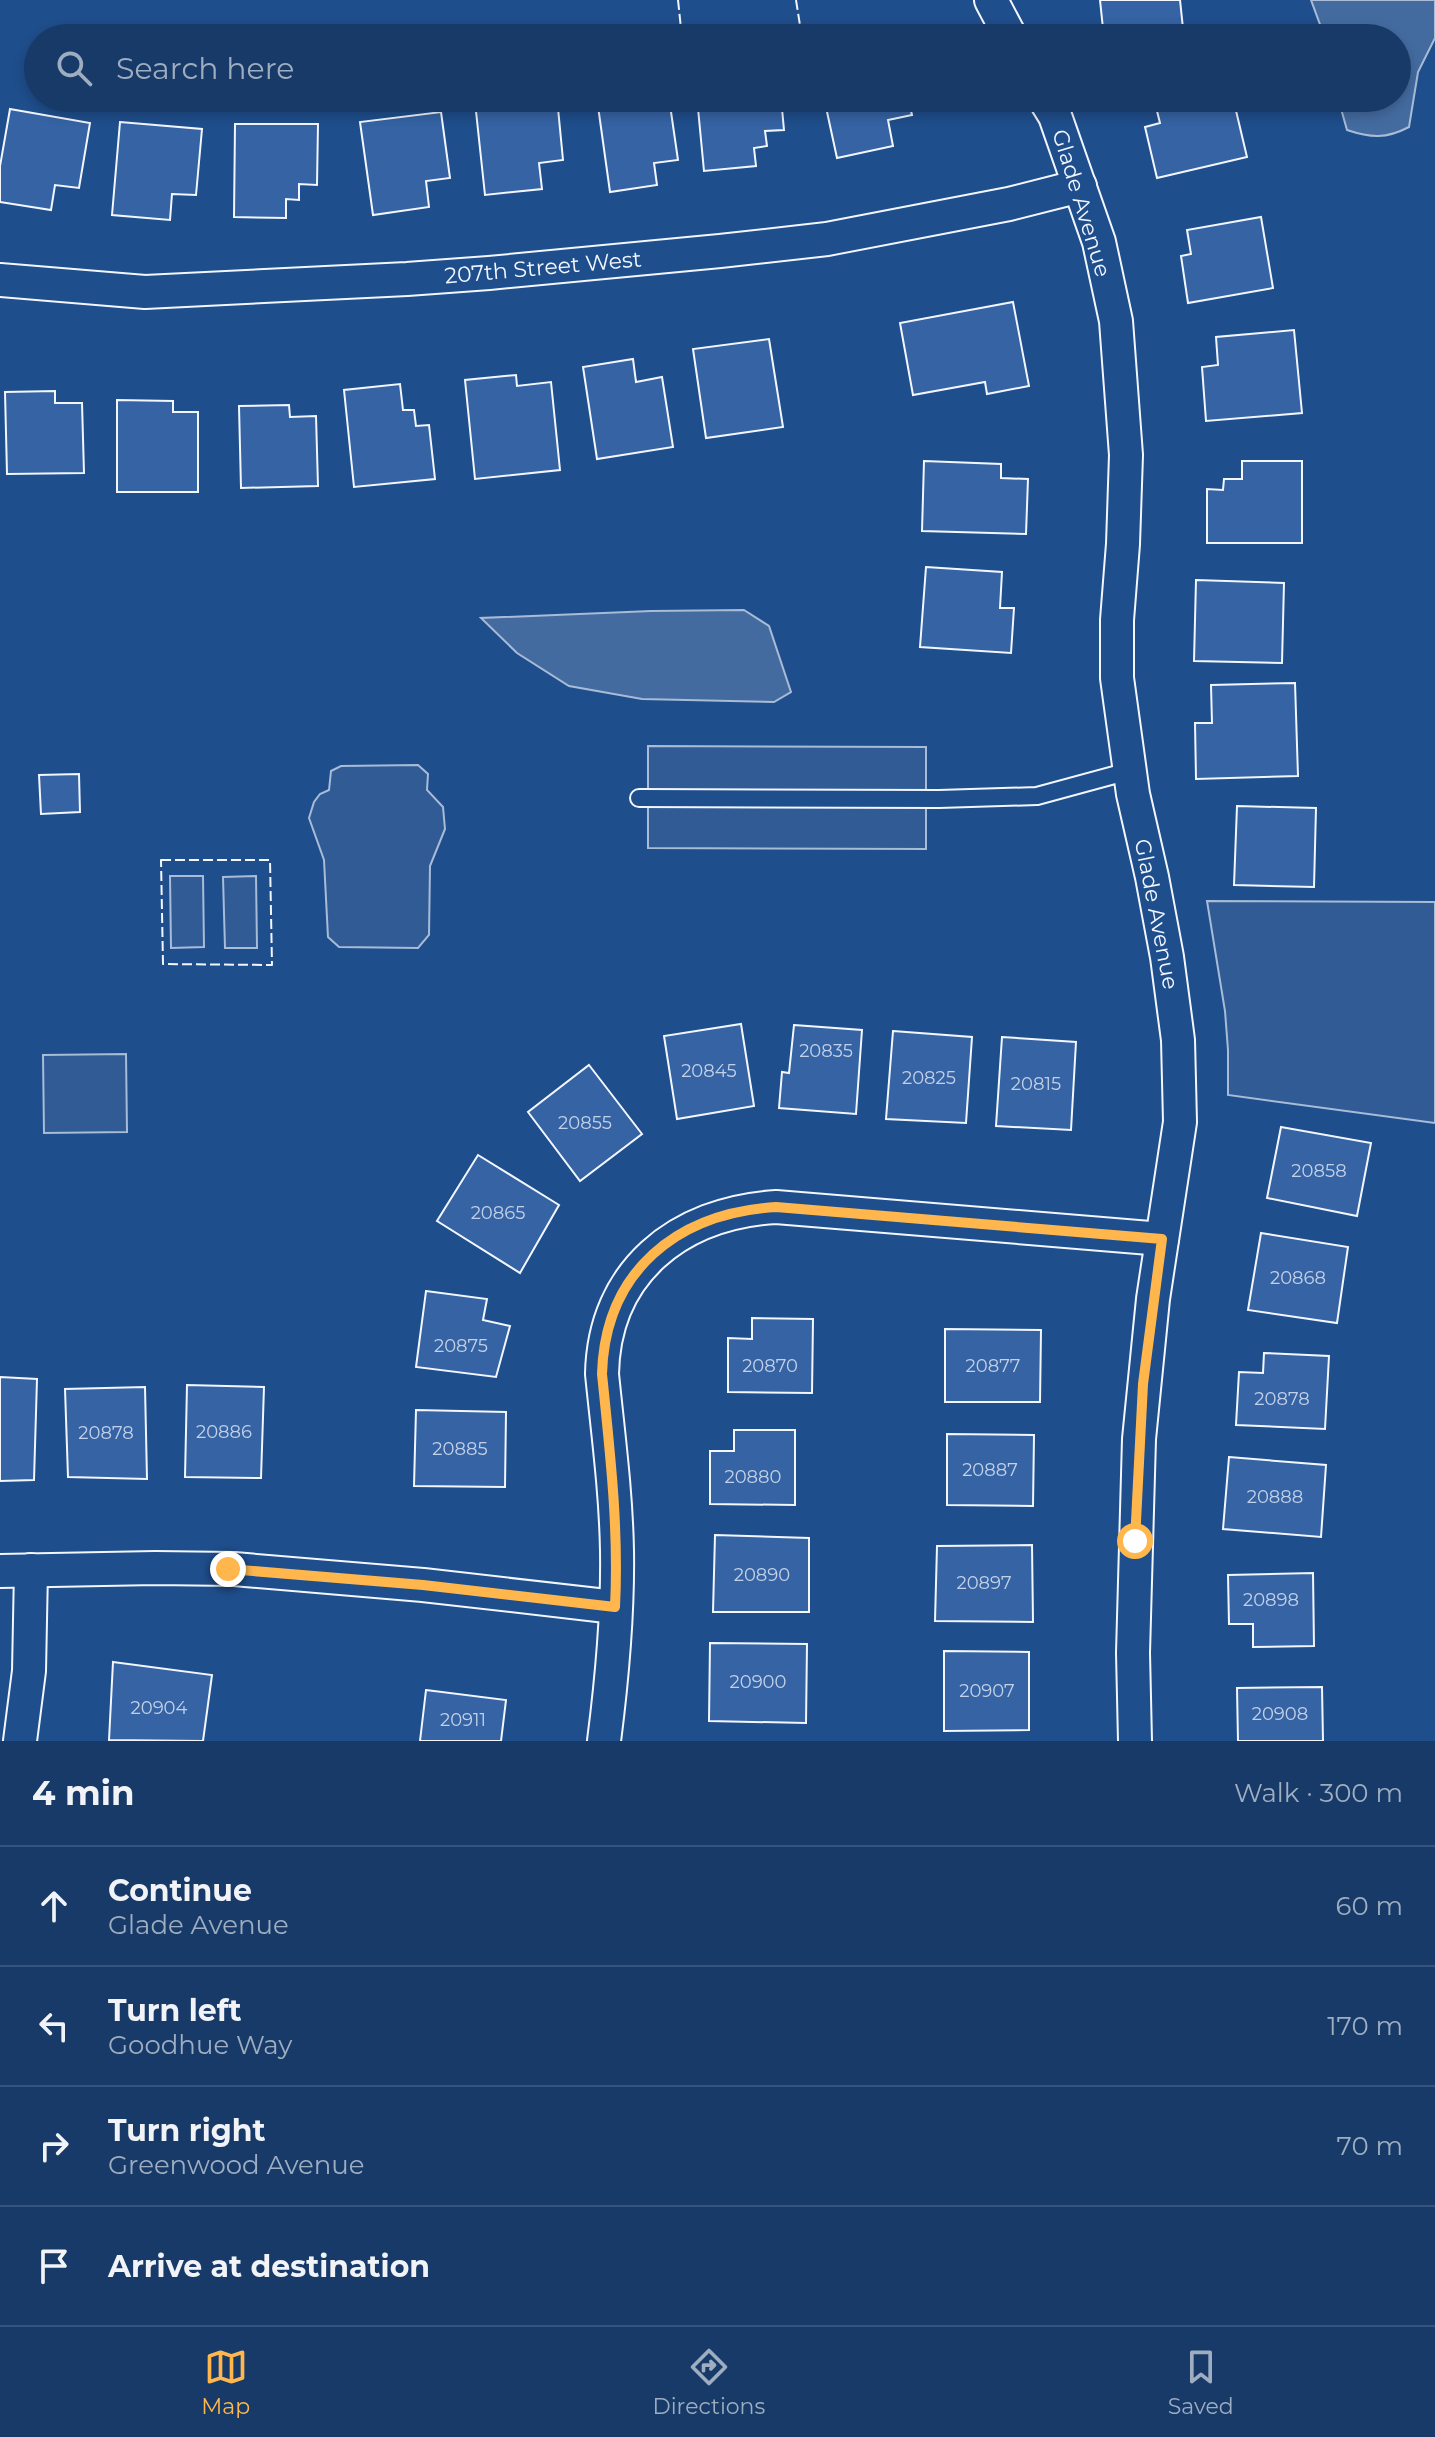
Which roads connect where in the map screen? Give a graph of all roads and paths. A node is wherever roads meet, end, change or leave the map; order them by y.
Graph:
1 (991, 0) edge
2 (1004, 24) edge
3 (1053, 112) edge
4 (1080, 186) junction
5 (0, 280) edge
6 (1129, 771) junction
7 (639, 798) dead end
8 (1162, 1239) junction
9 (16, 1571) edge
10 (615, 1607) junction
11 (20, 1741) edge
12 (604, 1741) edge
13 (1135, 1741) edge

1 - 2 street
3 - 4 street, Glade Avenue
4 - 5 street, 207th Street West
4 - 6 street, Glade Avenue
6 - 7 lane
6 - 8 street, Glade Avenue
8 - 10 street
8 - 13 street, Glade Avenue
9 - 10 street
9 - 11 street
10 - 12 street

